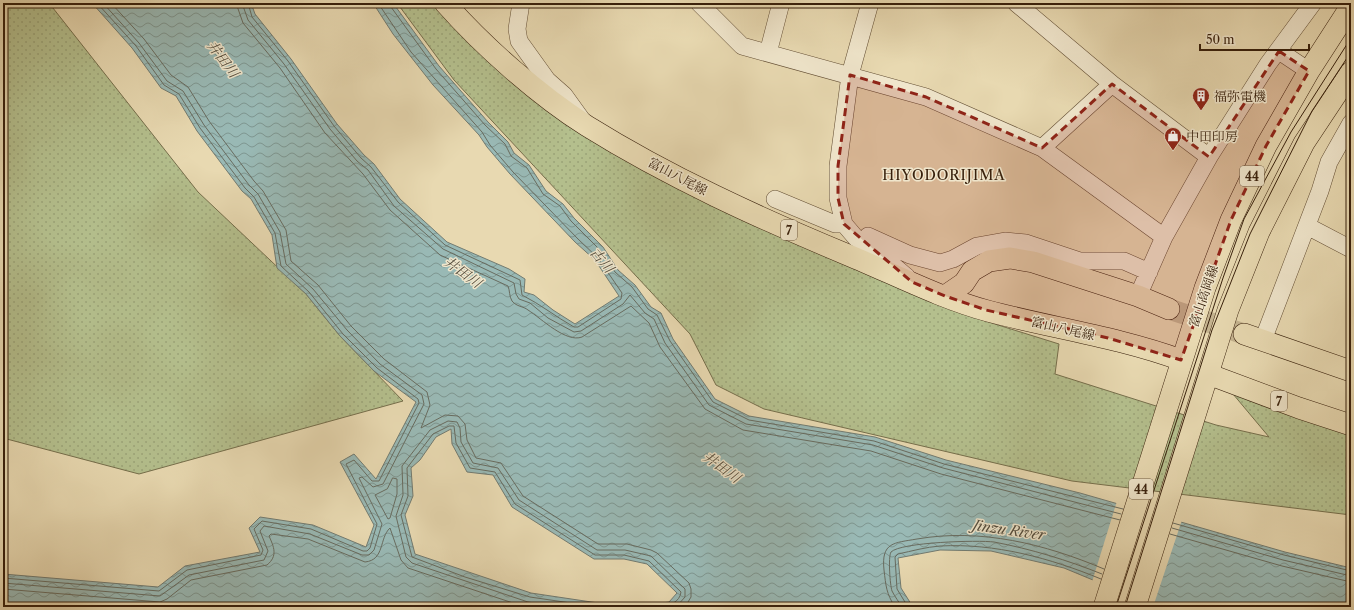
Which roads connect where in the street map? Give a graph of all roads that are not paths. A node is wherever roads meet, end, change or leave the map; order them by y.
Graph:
1 (445, 3) edge
2 (521, 3) edge
3 (781, 3) edge
4 (870, 3) edge
5 (1016, 3) edge
6 (1313, 3) edge
7 (1351, 6) edge
8 (708, 7) edge
9 (1278, 50) junction
10 (768, 53) junction
11 (1309, 71) junction
12 (1351, 72) edge
13 (850, 75) junction
14 (1112, 84) junction
15 (1351, 123) edge
16 (586, 126) junction
17 (1042, 148) junction
18 (1209, 157) junction
19 (775, 199) dead end
20 (1307, 226) junction
21 (847, 228) junction
22 (1164, 237) junction
23 (1351, 249) edge
24 (1149, 272) junction
25 (912, 282) junction
26 (945, 296) junction
27 (1138, 296) junction
28 (1169, 309) tunnel mouth
29 (1244, 334) tunnel mouth
30 (1263, 340) junction
31 (1180, 366) junction
32 (1351, 371) edge
33 (1207, 378) junction
34 (1351, 426) edge
35 (1104, 607) edge
36 (1135, 607) edge

1 - 16 main road, 富山八尾線 / 7
2 - 16 street
3 - 10 street
4 - 13 street
5 - 14 street
6 - 9 street
7 - 11 main road, 富山高岡線 / 44
8 - 10 street
9 - 11 street
9 - 18 street
10 - 13 street
11 - 31 main road, 富山高岡線 / 44
12 - 33 main road, 44
13 - 17 street
13 - 21 street
14 - 17 street
14 - 18 street
15 - 20 street
16 - 25 main road, 富山八尾線 / 7
17 - 22 street
18 - 22 street
19 - 21 street
20 - 23 street
20 - 30 street
21 - 24 street
21 - 25 street
22 - 24 street
24 - 27 street
25 - 26 main road, 富山八尾線 / 7
26 - 27 main road
26 - 31 main road, 富山八尾線 / 7
27 - 28 main road
29 - 30 main road
30 - 32 main road
31 - 35 main road, 富山高岡線 / 44
33 - 34 main road, 7
33 - 36 main road, 44

